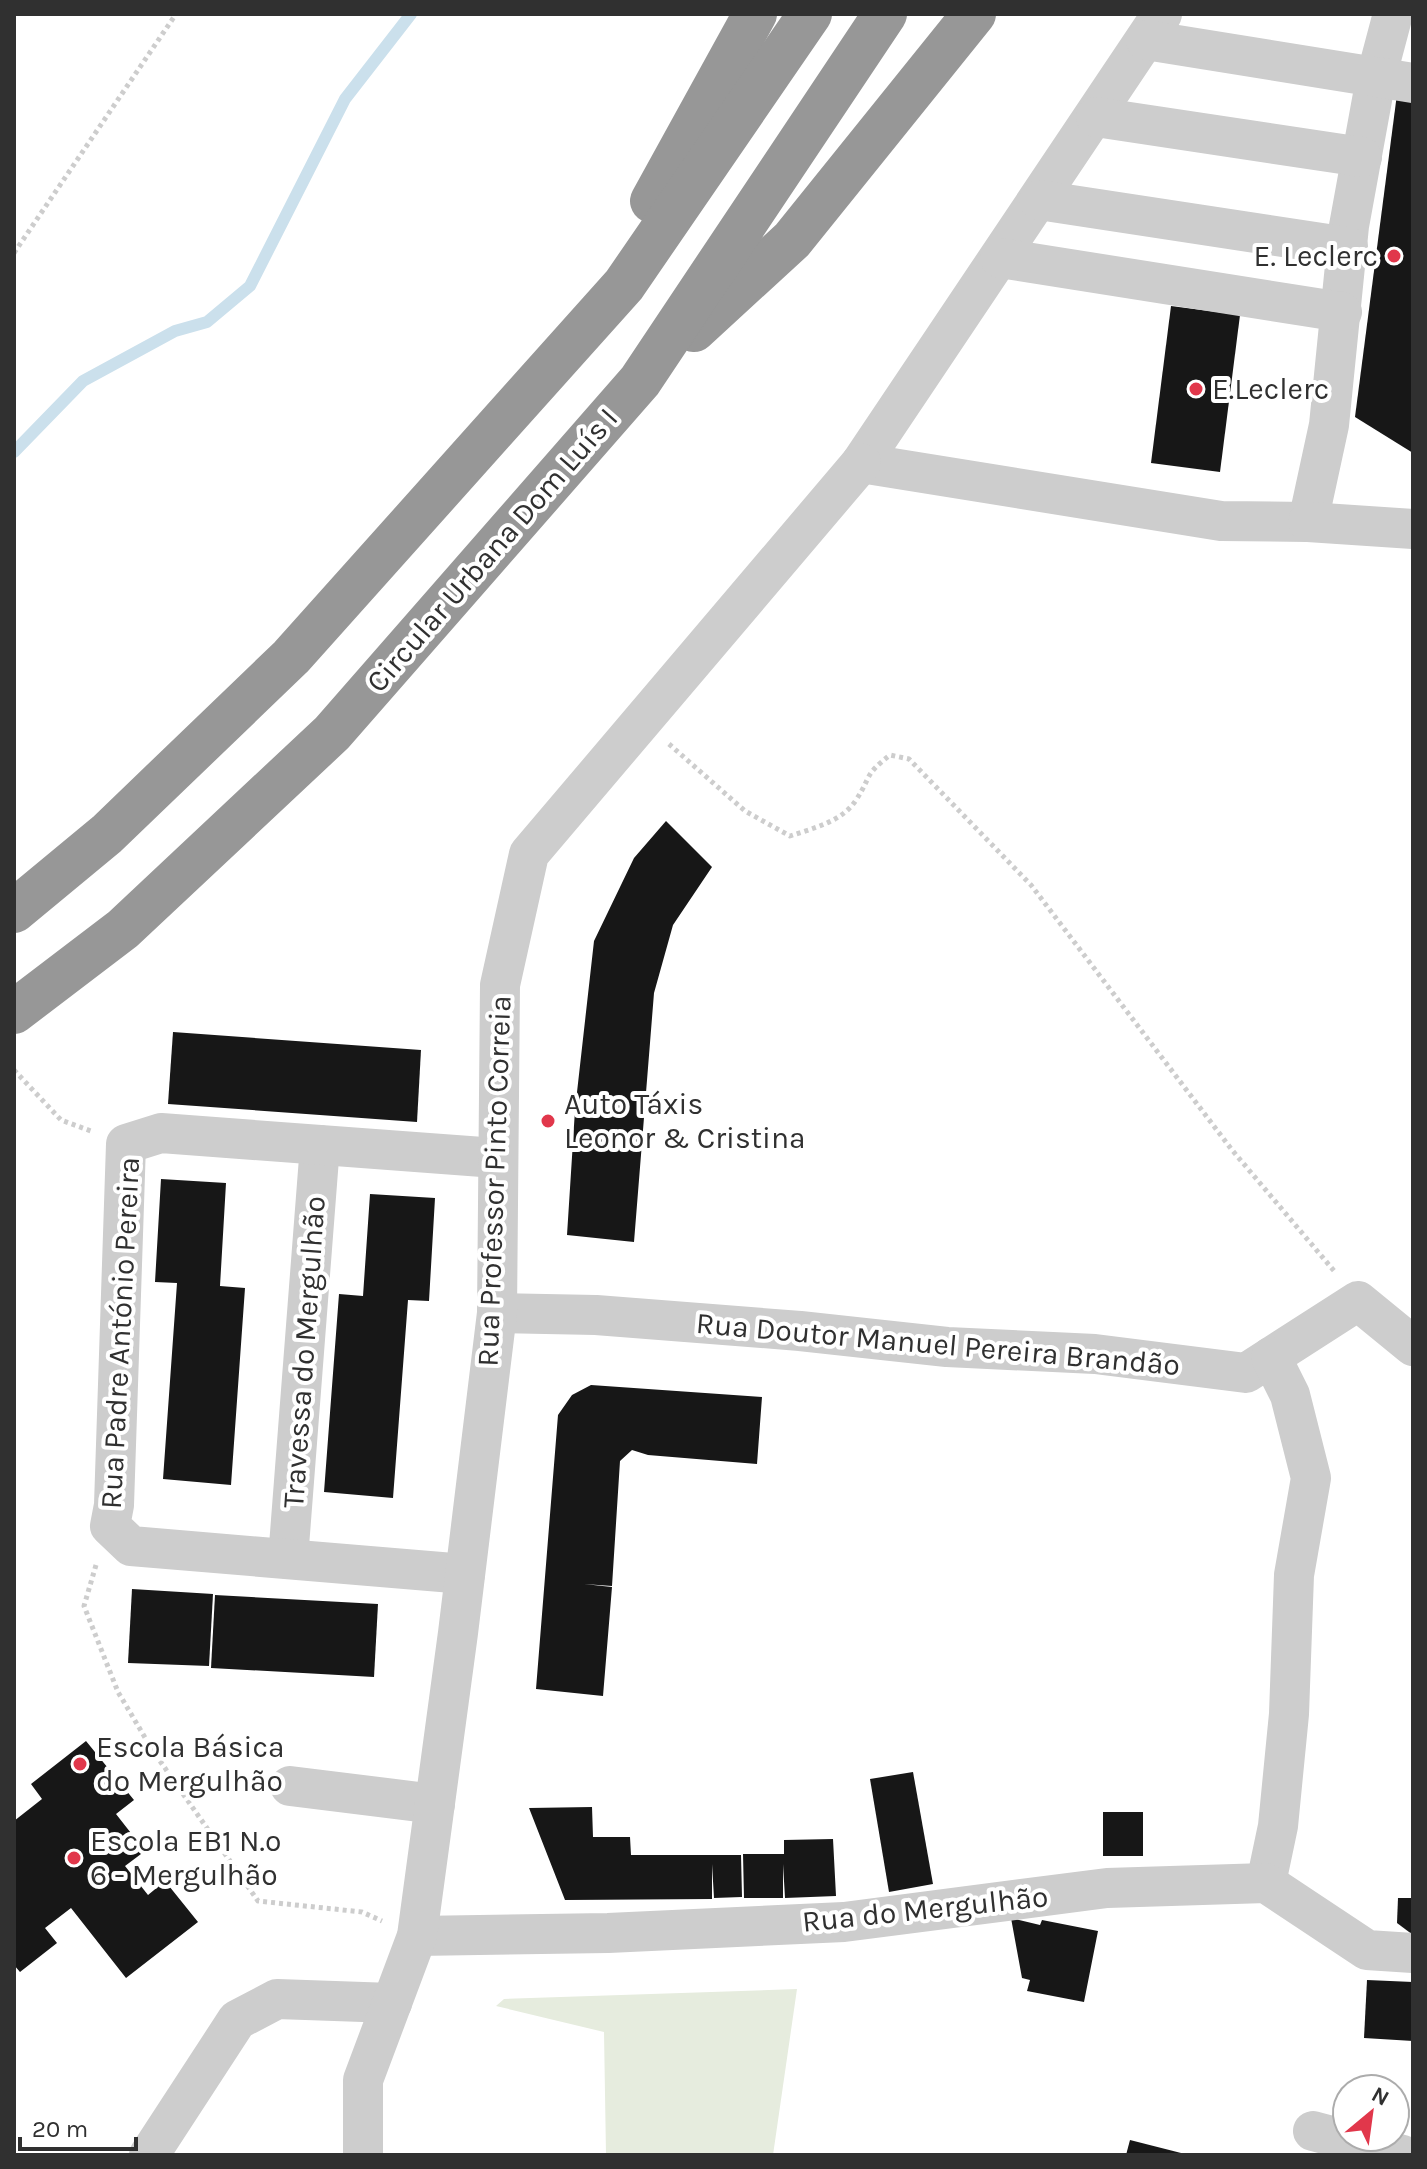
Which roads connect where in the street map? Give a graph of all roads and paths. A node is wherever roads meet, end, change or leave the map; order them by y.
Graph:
1 (176, 14) edge
2 (755, 14) edge
3 (810, 14) edge
4 (885, 14) edge
5 (974, 14) edge
6 (1393, 14) edge
7 (1154, 27) edge
8 (1394, 80) edge
9 (1096, 117) junction
10 (1362, 157) junction
11 (1039, 200) junction
12 (1348, 247) junction
13 (14, 253) edge
14 (1000, 258) junction
15 (624, 285) junction
16 (1342, 312) junction
17 (640, 381) junction
18 (861, 463) junction
19 (1308, 522) junction
20 (1413, 529) edge
21 (641, 719) junction
22 (14, 911) edge
23 (14, 1012) edge
24 (14, 1070) edge
25 (61, 1120) dead end
26 (320, 1145) junction
27 (496, 1158) junction
28 (1358, 1301) junction
29 (497, 1313) junction
30 (1413, 1346) edge
31 (1271, 1357) junction
32 (110, 1526) junction
33 (288, 1559) junction
34 (465, 1574) junction
35 (290, 1786) dead end
36 (435, 1804) junction
37 (1266, 1883) junction
38 (417, 1936) junction
39 (1413, 1953) edge
40 (392, 2003) junction
41 (1313, 2131) dead end
42 (149, 2155) edge
43 (363, 2155) edge
44 (1403, 2155) edge

1 - 13 path
2 - 15 highway
3 - 15 highway
4 - 17 highway, Circular Urbana Dom Luís I
5 - 17 highway
6 - 8 street
7 - 8 street
7 - 9 street, Rua Professor Pinto Correia
8 - 10 street
9 - 10 street
9 - 11 street, Rua Professor Pinto Correia
10 - 12 street
11 - 12 street
11 - 14 street, Rua Professor Pinto Correia
12 - 16 street
14 - 16 street
14 - 18 street, Rua Professor Pinto Correia
15 - 22 highway
16 - 19 street
17 - 23 highway, Circular Urbana Dom Luís I
18 - 19 street
18 - 21 street, Rua Professor Pinto Correia
19 - 20 street
21 - 27 street, Rua Professor Pinto Correia
21 - 28 path
24 - 25 path
26 - 27 street, Rua Padre António Pereira
26 - 32 street, Rua Padre António Pereira
26 - 33 street, Travessa do Mergulhão
27 - 29 street, Rua Professor Pinto Correia
28 - 30 street
28 - 31 street, Rua Doutor Manuel Pereira Brandão
29 - 31 street, Rua Doutor Manuel Pereira Brandão
29 - 34 street, Rua Professor Pinto Correia
31 - 37 street
32 - 33 street, Rua Padre António Pereira
32 - 38 path
33 - 34 street, Rua Padre António Pereira
34 - 36 street, Rua Professor Pinto Correia
35 - 36 street
36 - 38 street, Rua Professor Pinto Correia
37 - 38 street, Rua do Mergulhão
37 - 39 street
38 - 40 street, Rua Professor Pinto Correia
40 - 42 street
40 - 43 street, Rua Professor Pinto Correia
41 - 44 street

